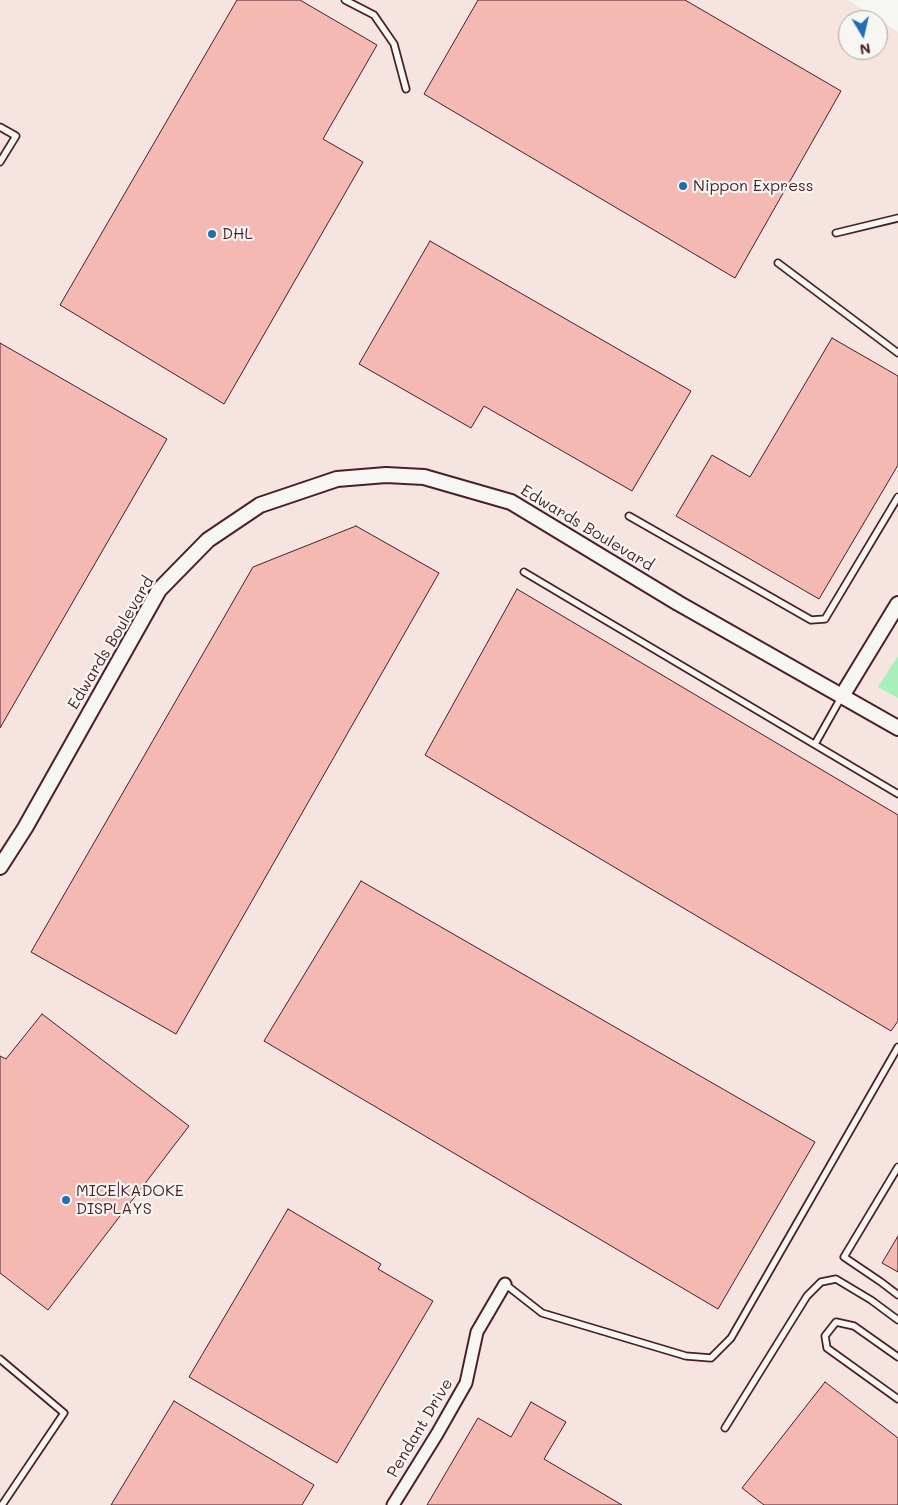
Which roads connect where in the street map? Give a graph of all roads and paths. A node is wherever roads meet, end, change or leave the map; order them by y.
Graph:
1 (345, 0) edge
2 (406, 89) dead end
3 (0, 126) edge
4 (0, 162) edge
5 (898, 218) edge
6 (836, 233) dead end
7 (778, 263) dead end
8 (898, 354) edge
9 (898, 497) edge
10 (629, 516) dead end
11 (524, 572) dead end
12 (898, 604) edge
13 (842, 696) junction
14 (898, 728) edge
15 (815, 744) junction
16 (898, 794) edge
17 (0, 868) edge
18 (898, 1047) edge
19 (898, 1167) edge
20 (505, 1284) joint
21 (898, 1296) edge
22 (898, 1320) edge
23 (898, 1357) edge
24 (0, 1360) edge
25 (898, 1399) edge
26 (725, 1428) dead end
27 (2, 1505) edge
28 (393, 1505) edge

1 - 2 lane
3 - 4 lane
5 - 6 lane
7 - 8 lane
9 - 10 lane
11 - 15 lane
12 - 13 street
13 - 14 street, Edwards Boulevard
13 - 15 lane
13 - 17 street, Edwards Boulevard
15 - 16 lane
18 - 20 lane
19 - 21 lane
20 - 28 street, Pendant Drive
22 - 26 lane
23 - 25 lane
24 - 27 lane

